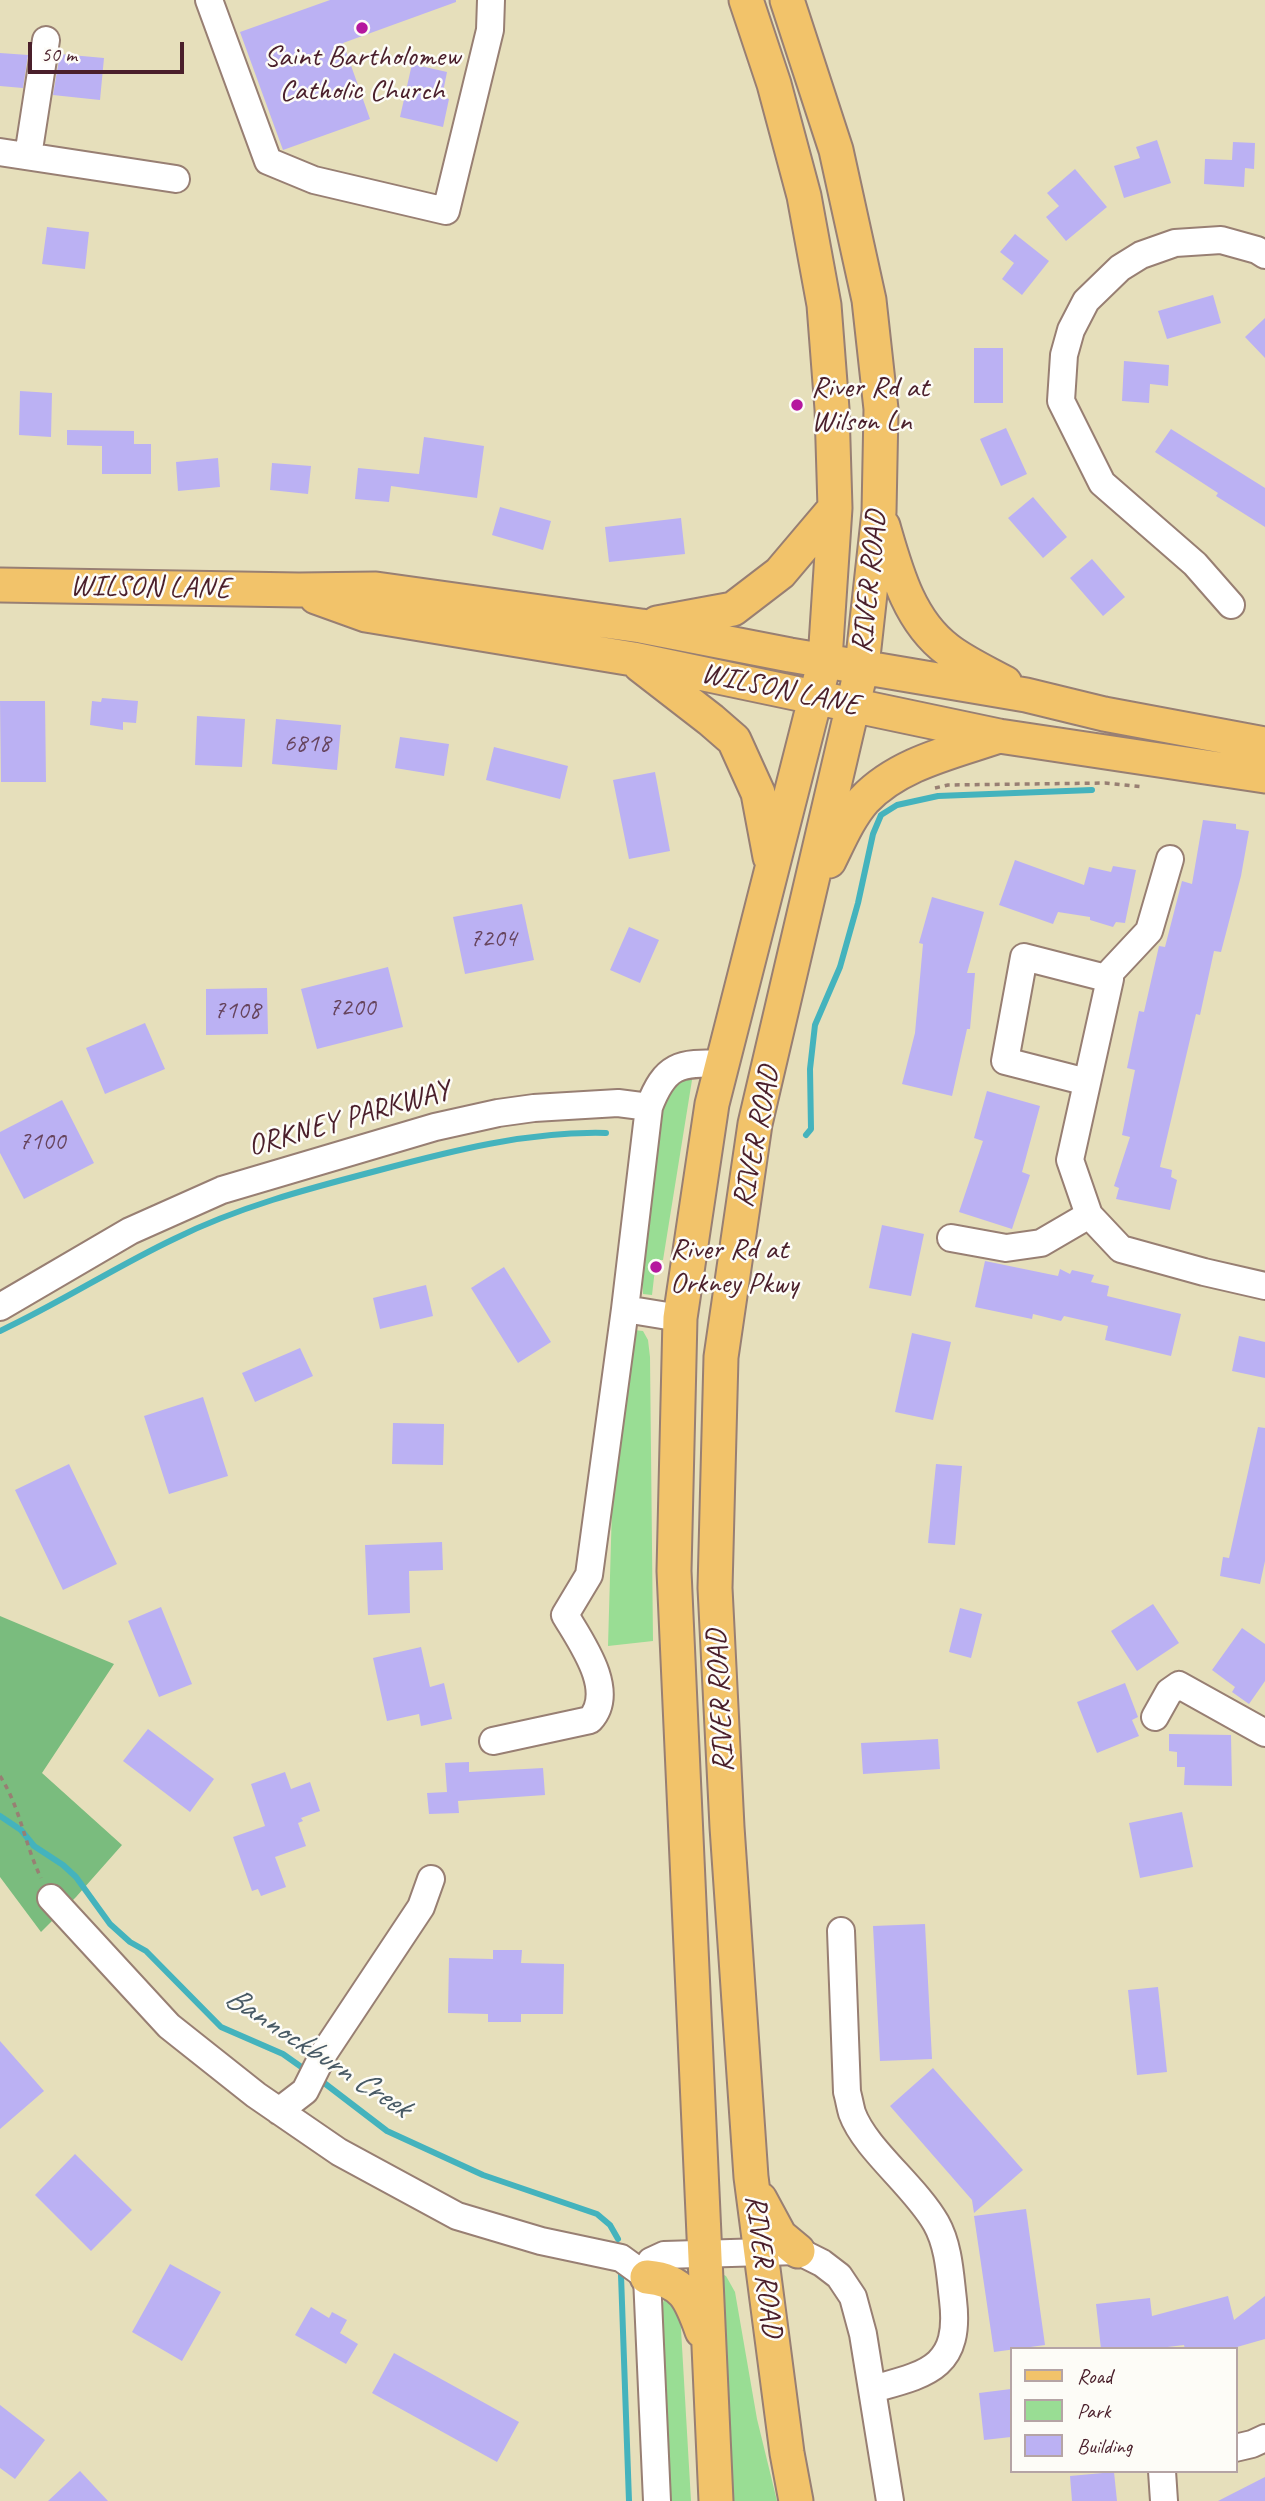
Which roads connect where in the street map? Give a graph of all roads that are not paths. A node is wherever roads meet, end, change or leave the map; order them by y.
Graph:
1 (209, 0) edge
2 (491, 0) edge
3 (746, 0) edge
4 (787, 0) edge
5 (46, 40) dead end
6 (0, 152) edge
7 (27, 156) junction
8 (176, 178) dead end
9 (1265, 255) edge
10 (835, 508) junction
11 (879, 512) junction
12 (0, 585) edge
13 (299, 590) junction
14 (1231, 604) dead end
15 (641, 626) junction
16 (633, 659) junction
17 (825, 660) junction
18 (862, 666) junction
19 (1026, 695) junction
20 (815, 697) junction
21 (853, 706) junction
22 (999, 736) junction
23 (1265, 744) edge
24 (1265, 776) edge
25 (1170, 859) dead end
26 (772, 868) junction
27 (808, 901) junction
28 (1105, 978) junction
29 (722, 1064) junction
30 (1087, 1082) junction
31 (649, 1107) junction
32 (1089, 1215) junction
33 (951, 1238) dead end
34 (1265, 1286) edge
35 (0, 1307) edge
36 (625, 1309) junction
37 (680, 1318) junction
38 (1155, 1717) dead end
39 (1265, 1733) edge
40 (493, 1741) dead end
41 (431, 1879) dead end
42 (51, 1898) dead end
43 (841, 1931) dead end
44 (279, 2111) junction
45 (751, 2178) junction
46 (798, 2251) junction
47 (762, 2253) junction
48 (704, 2255) junction
49 (648, 2277) junction
50 (708, 2346) junction
51 (873, 2389) junction
52 (1265, 2438) edge
53 (1237, 2447) edge
54 (1162, 2473) edge
55 (657, 2501) edge
56 (716, 2501) edge
57 (796, 2501) edge
58 (890, 2501) edge
59 (1164, 2501) edge

1 - 2 street
3 - 10 main road, RIVER ROAD
4 - 11 main road, RIVER ROAD
5 - 7 street
6 - 7 street
7 - 8 street
9 - 14 street
10 - 15 main road
10 - 17 main road, RIVER ROAD
11 - 18 main road, RIVER ROAD
11 - 19 main road
12 - 13 main road, WILSON LANE
13 - 15 main road, WILSON LANE
13 - 16 main road, WILSON LANE
15 - 17 main road, WILSON LANE
16 - 20 main road, WILSON LANE
16 - 26 main road
17 - 18 main road, WILSON LANE
17 - 20 main road, RIVER ROAD
18 - 19 main road, WILSON LANE
18 - 21 main road, RIVER ROAD
19 - 23 main road, WILSON LANE
20 - 21 main road, WILSON LANE
20 - 26 main road, RIVER ROAD
21 - 22 main road, WILSON LANE
21 - 27 main road, RIVER ROAD
22 - 24 main road, WILSON LANE
22 - 27 main road
25 - 28 street
26 - 29 main road, RIVER ROAD
27 - 45 main road, RIVER ROAD
28 - 30 street
28 - 30 street
29 - 31 street
29 - 37 main road, RIVER ROAD
30 - 32 street
31 - 35 street, ORKNEY PARKWAY
31 - 36 street
32 - 33 street
32 - 34 street
36 - 37 street
36 - 40 street
37 - 48 main road, RIVER ROAD
38 - 39 street
41 - 44 street
42 - 44 street
43 - 51 street
44 - 49 street
45 - 46 main road
45 - 47 main road, RIVER ROAD
46 - 47 street
46 - 51 street
47 - 48 street
47 - 57 main road, RIVER ROAD
48 - 49 street
48 - 50 main road, RIVER ROAD
49 - 50 main road
49 - 55 street
50 - 56 main road, RIVER ROAD
51 - 58 street
52 - 53 street
54 - 59 street

